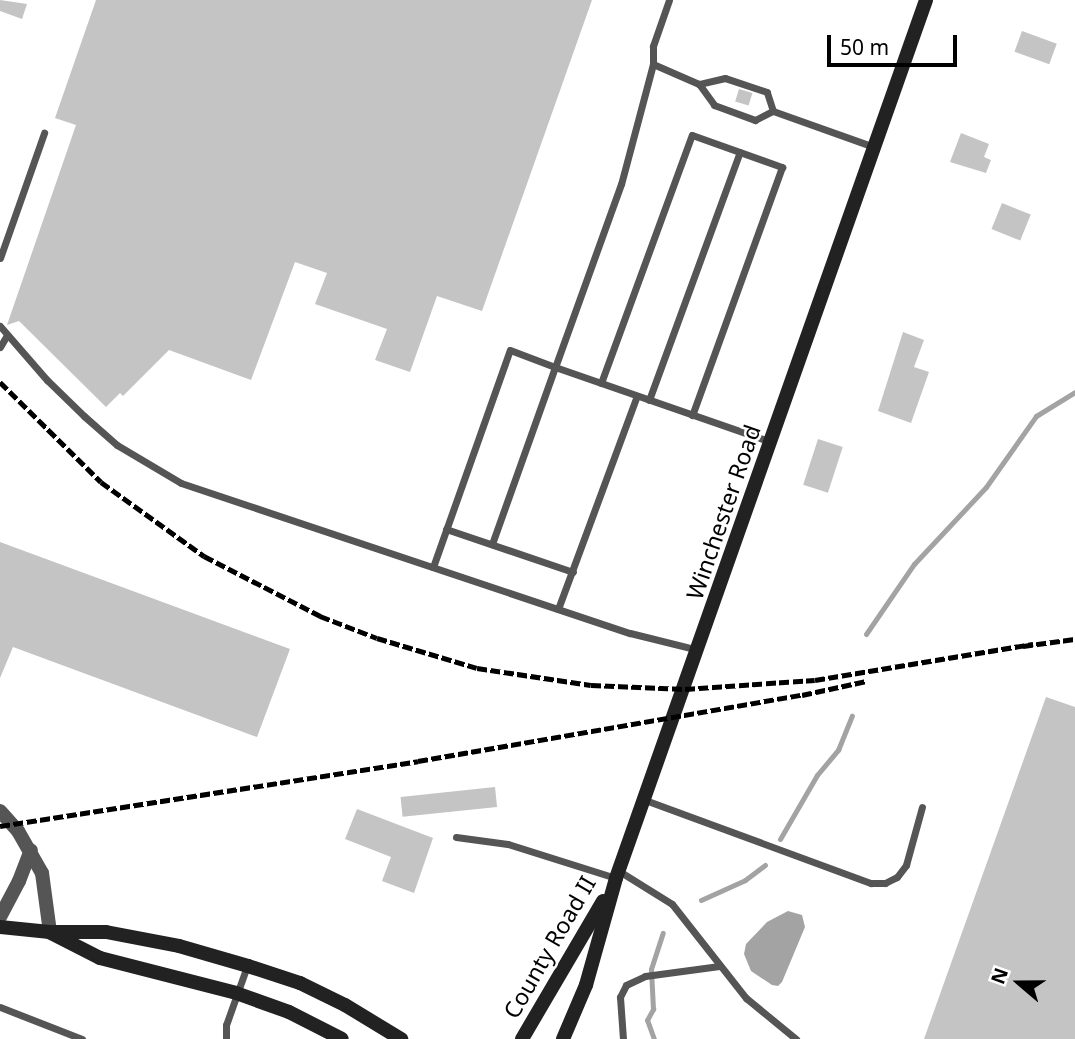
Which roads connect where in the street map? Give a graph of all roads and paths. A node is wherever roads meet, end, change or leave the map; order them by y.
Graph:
1 (669, 0) edge
2 (926, 0) edge
3 (653, 64) junction
4 (699, 84) junction
5 (773, 111) junction
6 (44, 133) dead end
7 (875, 147) junction
8 (740, 152) junction
9 (0, 258) edge
10 (0, 326) edge
11 (7, 335) junction
12 (0, 347) edge
13 (555, 367) junction
14 (601, 383) junction
15 (637, 396) junction
16 (649, 400) junction
17 (692, 415) junction
18 (771, 442) junction
19 (446, 529) junction
20 (492, 544) junction
21 (433, 567) junction
22 (573, 572) junction
23 (558, 609) junction
24 (699, 650) junction
25 (645, 800) junction
26 (922, 807) dead end
27 (0, 811) edge
28 (456, 837) dead end
29 (31, 849) junction
30 (617, 875) junction
31 (0, 917) edge
32 (0, 927) edge
33 (50, 932) junction
34 (248, 966) junction
35 (719, 966) junction
36 (236, 993) junction
37 (0, 1007) edge
38 (82, 1039) edge
39 (226, 1039) edge
40 (342, 1039) edge
41 (401, 1039) edge
42 (522, 1039) edge
43 (563, 1039) edge
44 (623, 1039) edge
45 (796, 1039) edge

1 - 3 lane
2 - 7 main road, Winchester Road
3 - 4 lane
3 - 13 lane
4 - 5 lane
4 - 5 lane
5 - 7 lane
6 - 9 lane
7 - 18 main road, Winchester Road
8 - 14 lane
8 - 16 lane
8 - 17 lane
10 - 11 lane
11 - 12 lane
11 - 21 lane
13 - 14 lane
13 - 19 lane
13 - 20 lane
14 - 15 lane
15 - 16 lane
15 - 22 lane
16 - 17 lane
17 - 18 lane
18 - 24 main road, Winchester Road
19 - 20 lane
19 - 21 lane
20 - 22 lane
21 - 23 lane
22 - 23 lane
23 - 24 lane
24 - 25 main road, Winchester Road
25 - 26 lane
25 - 30 main road, Winchester Road
27 - 29 street
28 - 30 lane
29 - 31 street
29 - 33 street
30 - 35 lane
30 - 42 main road, County Road II
30 - 43 main road, Winchester Road
32 - 33 main road
33 - 34 main road
33 - 36 main road
34 - 36 lane
34 - 41 main road
35 - 44 lane
35 - 45 lane
36 - 39 lane
36 - 40 main road
37 - 38 lane

